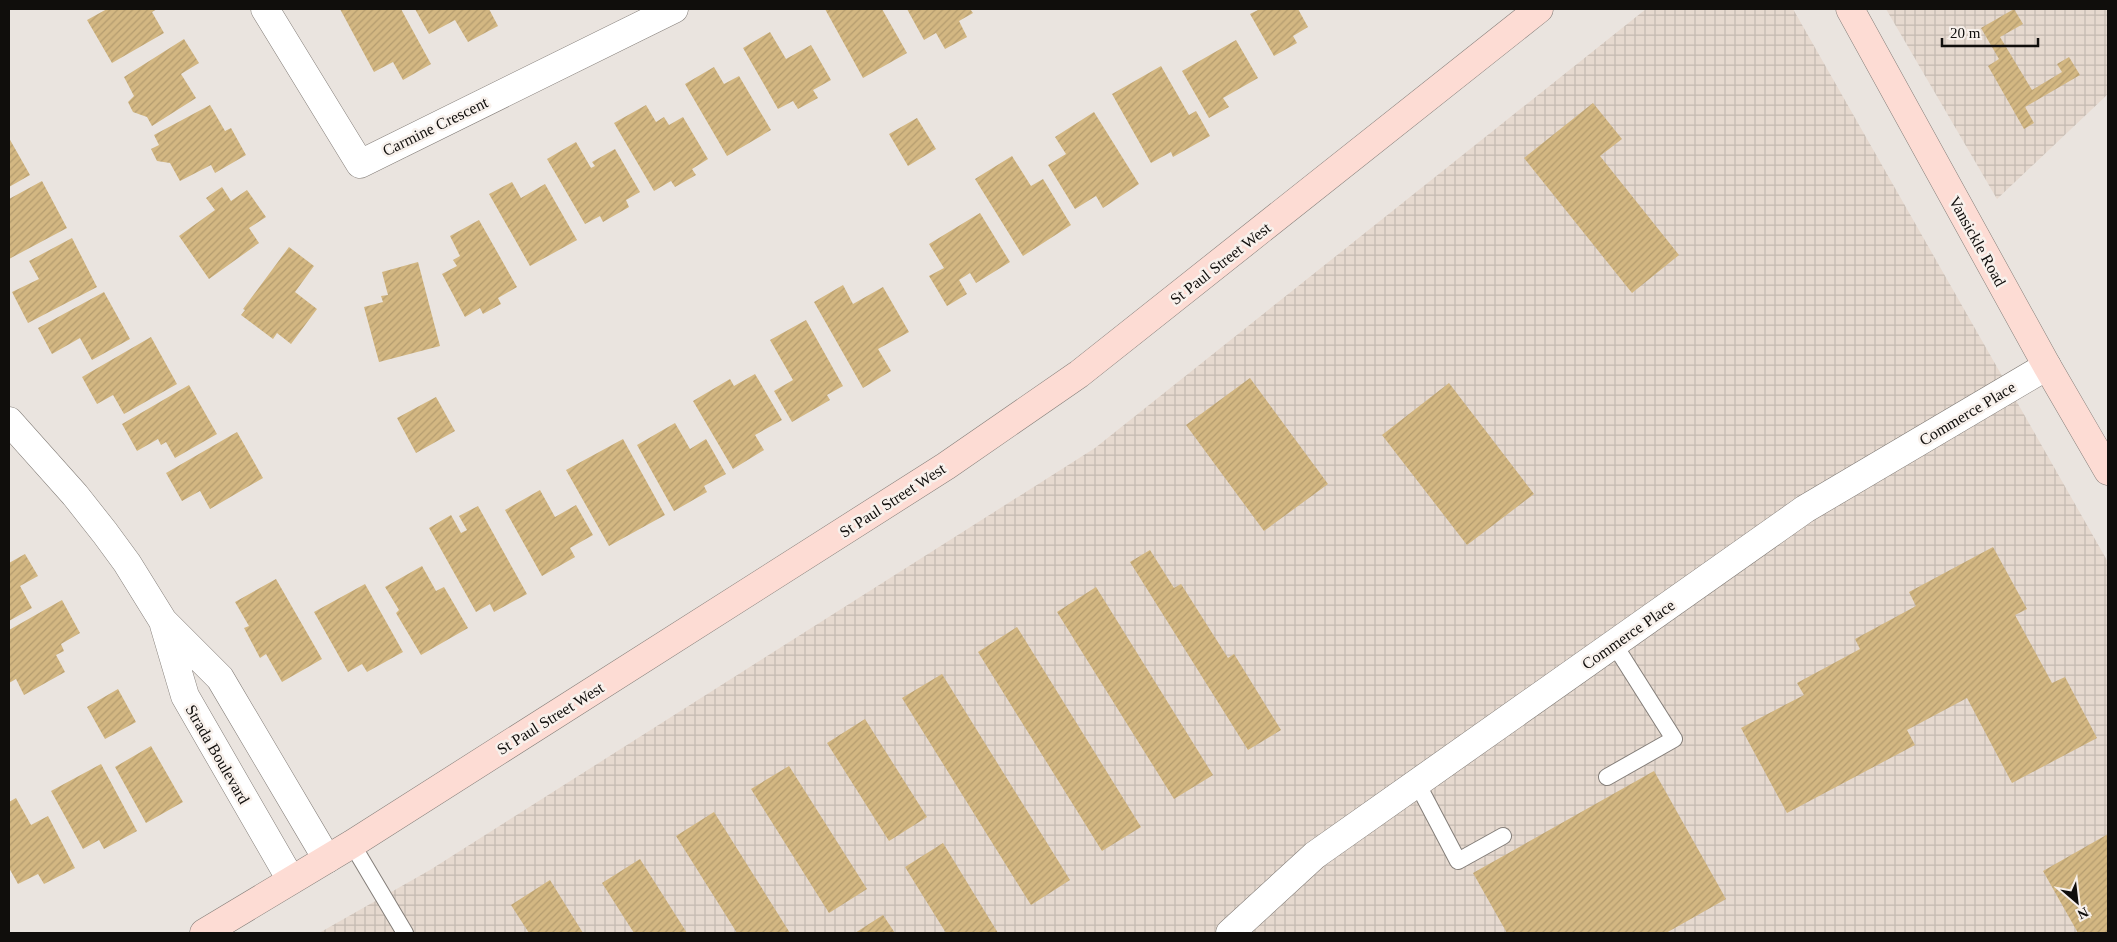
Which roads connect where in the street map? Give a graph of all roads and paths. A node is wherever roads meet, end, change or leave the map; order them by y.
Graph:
1 (264, 9) edge
2 (674, 9) edge
3 (1539, 9) edge
4 (1850, 9) edge
5 (2047, 366) junction
6 (9, 421) edge
7 (2108, 471) edge
8 (162, 621) junction
9 (1614, 644) junction
10 (1607, 776) dead end
11 (1417, 783) junction
12 (1503, 836) dead end
13 (352, 844) junction
14 (327, 858) junction
15 (291, 880) junction
16 (204, 933) edge
17 (405, 933) edge
18 (1230, 933) edge

1 - 2 street, Carmine Crescent
3 - 13 main road, St Paul Street West
4 - 5 main road, Vansickle Road
5 - 7 main road, Vansickle Road
5 - 9 street, Commerce Place
6 - 8 street, Strada Boulevard
8 - 14 street, Strada Boulevard
8 - 15 street, Strada Boulevard
9 - 10 lane
9 - 11 street, Commerce Place
11 - 12 lane
11 - 18 street, Commerce Place
13 - 14 main road, St Paul Street West
13 - 17 lane
14 - 15 main road, St Paul Street West
15 - 16 main road, St Paul Street West

